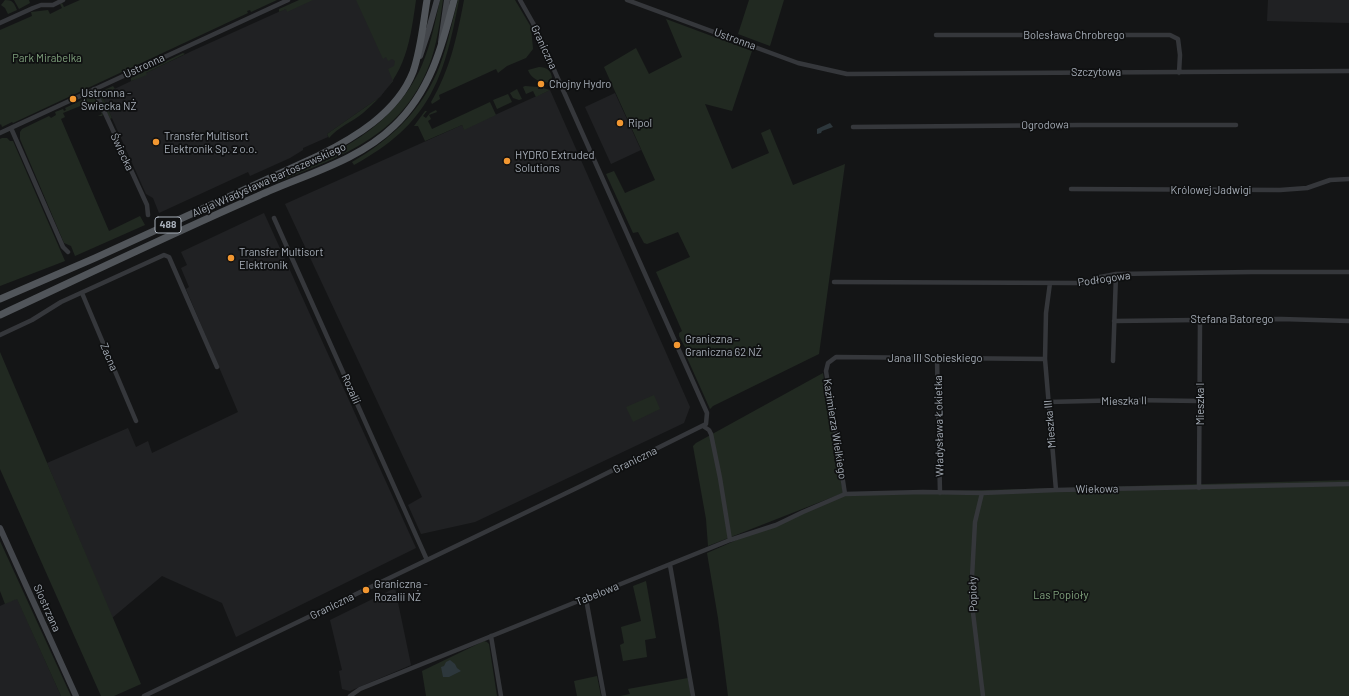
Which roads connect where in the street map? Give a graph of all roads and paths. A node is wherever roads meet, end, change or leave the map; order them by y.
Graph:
1 (63, 0) edge
2 (288, 0) edge
3 (427, 0) edge
4 (436, 0) edge
5 (447, 0) edge
6 (454, 0) edge
7 (520, 0) edge
8 (627, 0) edge
9 (0, 23) edge
10 (936, 35) dead end
11 (441, 48) junction
12 (413, 71) junction
13 (1349, 71) edge
14 (844, 73) joint
15 (1179, 73) junction
16 (94, 89) junction
17 (1236, 126) dead end
18 (853, 127) dead end
19 (11, 128) junction
20 (0, 133) edge
21 (1349, 179) edge
22 (1071, 189) dead end
23 (148, 215) dead end
24 (274, 218) dead end
25 (68, 252) dead end
26 (1349, 272) edge
27 (1116, 274) junction
28 (834, 282) dead end
29 (1050, 283) junction
30 (82, 293) junction
31 (0, 299) edge
32 (0, 315) edge
33 (1200, 319) junction
34 (1349, 320) edge
35 (1114, 321) junction
36 (0, 335) edge
37 (937, 358) junction
38 (1045, 359) junction
39 (1113, 361) dead end
40 (828, 363) joint
41 (217, 367) dead end
42 (1200, 401) junction
43 (1048, 402) junction
44 (136, 420) dead end
45 (703, 426) junction
46 (1349, 484) edge
47 (1199, 488) junction
48 (1056, 490) junction
49 (940, 493) junction
50 (982, 493) junction
51 (845, 494) junction
52 (0, 528) edge
53 (730, 540) junction
54 (427, 560) junction
55 (670, 565) junction
56 (586, 599) junction
57 (491, 636) junction
58 (76, 696) edge
59 (144, 696) edge
60 (350, 696) edge
61 (501, 696) edge
62 (604, 696) edge
63 (693, 696) edge
64 (983, 696) edge

1 - 9 street
2 - 16 street, Ustronna
3 - 12 main road, Aleja Władysława Bartoszewskiego / 488
4 - 12 street, Aleja Władysława Bartoszewskiego
5 - 11 street, Aleja Władysława Bartoszewskiego
6 - 11 main road, Aleja Władysława Bartoszewskiego / 488
7 - 45 street, Graniczna
8 - 14 street, Ustronna
10 - 15 street, Bolesława Chrobrego
11 - 32 main road, Aleja Władysława Bartoszewskiego / 488
12 - 31 main road, Aleja Władysława Bartoszewskiego / 488
13 - 15 street, Szczytowa
14 - 15 street, Szczytowa
16 - 19 street, Ustronna
16 - 23 street, Świecka
17 - 18 street, Ogrodowa
19 - 20 street, Ustronna
19 - 25 street
21 - 22 street, Królowej Jadwigi
24 - 54 street, Rozalii
26 - 27 street, Podłogowa
27 - 29 street, Podłogowa
27 - 35 street
28 - 29 street, Podłogowa
29 - 38 street, Mieszka III
30 - 36 street
30 - 41 street
30 - 44 street, Zacna
33 - 34 street, Stefana Batorego
33 - 35 street, Stefana Batorego
33 - 42 street, Mieszka I
35 - 39 street
37 - 38 street, Jana III Sobieskiego
37 - 40 street, Jana III Sobieskiego
37 - 49 street, Władysława Łokietka
38 - 43 street, Mieszka III
40 - 51 street, Kazimierza Wielkiego
42 - 43 street, Mieszka II
42 - 47 street, Mieszka I
43 - 48 street, Mieszka III
45 - 53 street
45 - 54 street, Graniczna
46 - 47 street, Wiekowa
47 - 48 street, Wiekowa
48 - 50 street, Wiekowa
49 - 50 street, Wiekowa
49 - 51 street, Wiekowa
50 - 64 street, Popioły
51 - 53 street, Tabelowa
52 - 58 street, Siostrzana
53 - 55 street, Tabelowa
54 - 59 street, Graniczna
55 - 56 street, Tabelowa
55 - 63 street
56 - 57 street, Tabelowa
56 - 62 street
57 - 60 street, Tabelowa
57 - 61 street

